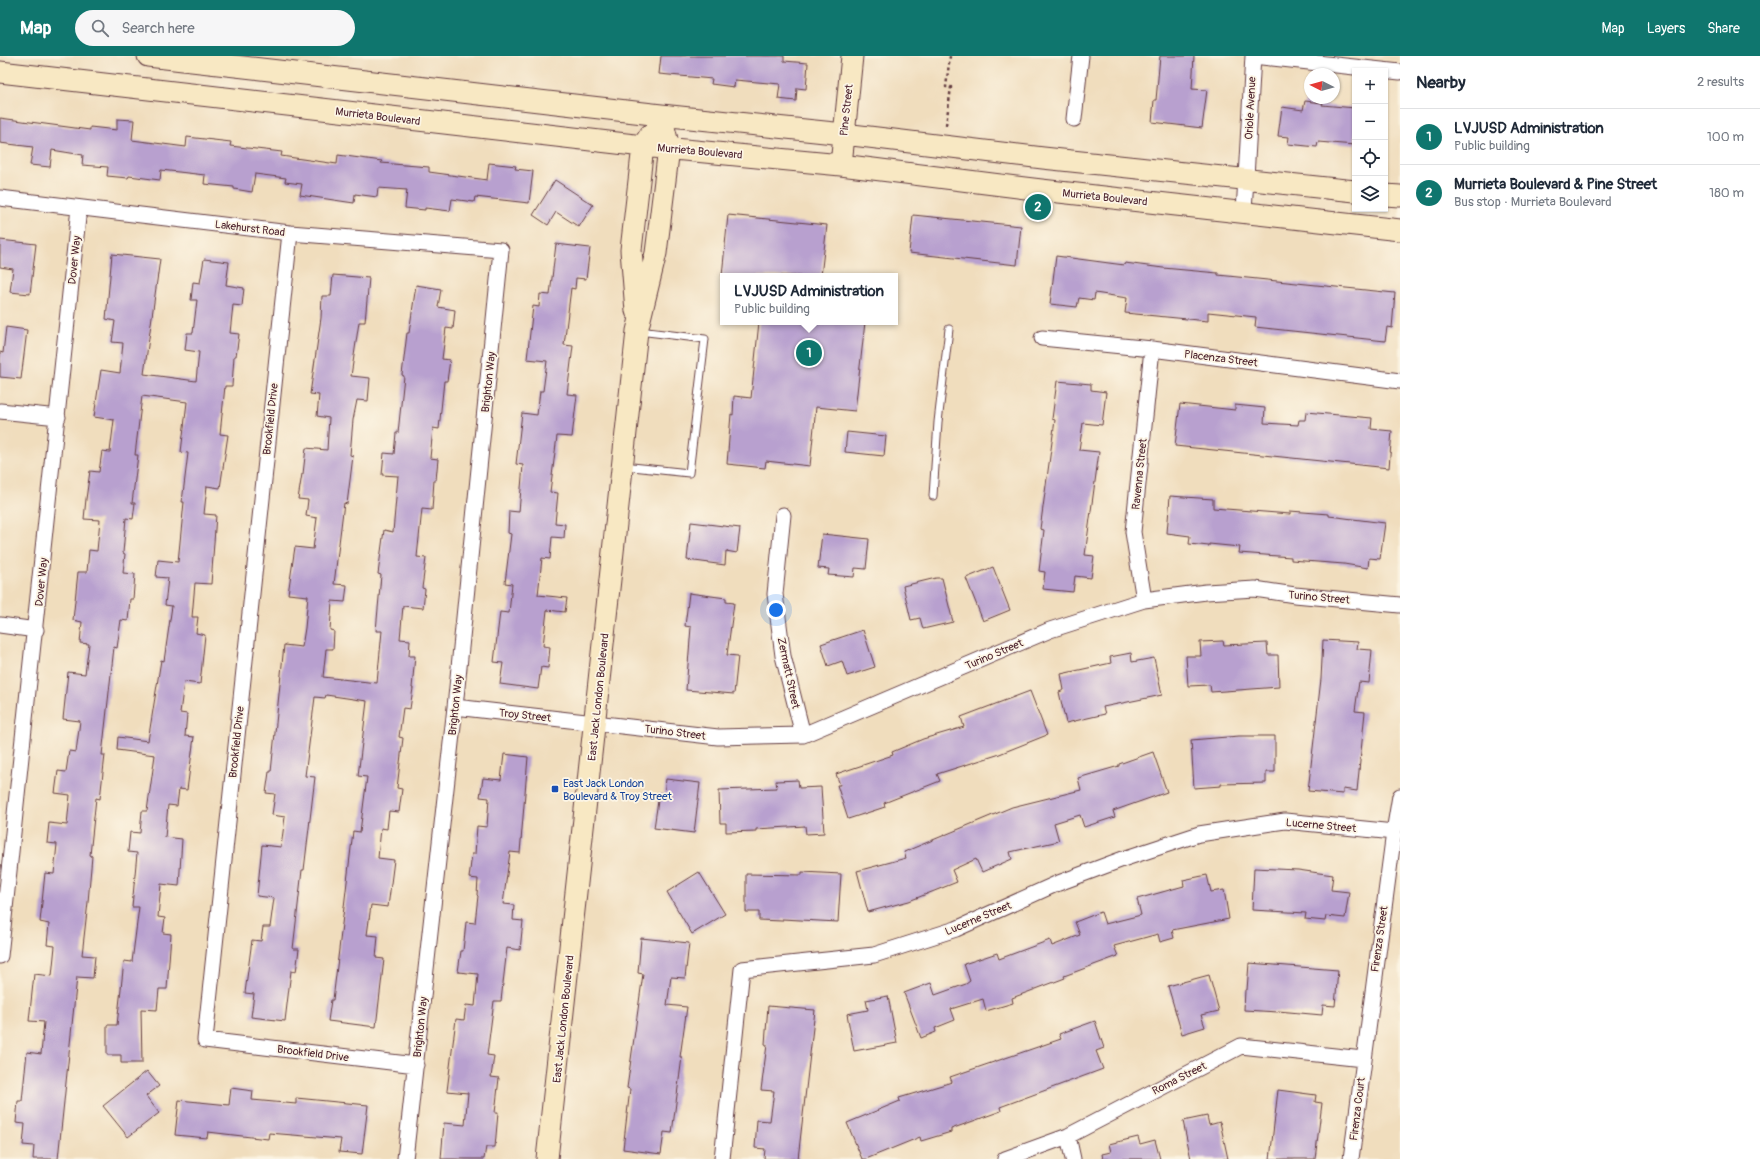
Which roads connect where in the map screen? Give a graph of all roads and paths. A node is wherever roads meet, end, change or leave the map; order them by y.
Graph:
1 (148, 56) edge
2 (852, 56) edge
3 (950, 56) edge
4 (1081, 56) edge
5 (0, 72) edge
6 (1400, 72) edge
7 (661, 115) junction
8 (1074, 119) dead end
9 (946, 124) dead end
10 (844, 134) junction
11 (643, 146) junction
12 (668, 148) junction
13 (841, 165) junction
14 (1246, 180) junction
15 (1352, 191) edge
16 (1388, 195) edge
17 (1400, 196) edge
18 (0, 198) edge
19 (79, 208) junction
20 (1244, 212) junction
21 (1400, 230) edge
22 (290, 233) junction
23 (501, 250) joint
24 (949, 329) dead end
25 (638, 331) junction
26 (1042, 338) dead end
27 (1152, 349) junction
28 (1400, 381) edge
29 (0, 411) edge
30 (58, 417) junction
31 (623, 466) junction
32 (933, 496) dead end
33 (784, 515) dead end
34 (1144, 600) junction
35 (1400, 605) edge
36 (0, 625) edge
37 (36, 630) junction
38 (455, 707) junction
39 (595, 722) junction
40 (803, 735) junction
41 (1400, 796) edge
42 (1394, 832) junction
43 (7, 839) edge
44 (0, 956) edge
45 (1363, 1058) junction
46 (416, 1065) junction
47 (1068, 1136) junction
48 (405, 1159) edge
49 (547, 1159) edge
50 (722, 1159) edge
51 (1005, 1159) edge
52 (1073, 1159) edge
53 (1351, 1159) edge

1 - 7 main road
2 - 10 main road, Pine Street
3 - 9 path
4 - 8 street
5 - 11 main road, Murrieta Boulevard
6 - 14 street, Oriole Avenue
7 - 10 main road
7 - 11 main road, East Jack London Boulevard
7 - 12 main road, East Jack London Boulevard
10 - 13 main road, Pine Street
10 - 14 main road
11 - 12 main road, Murrieta Boulevard
11 - 25 main road, East Jack London Boulevard
12 - 13 main road, Murrieta Boulevard
12 - 25 main road, East Jack London Boulevard
13 - 20 main road, Murrieta Boulevard
14 - 15 main road
14 - 20 street, Oriole Avenue
16 - 17 main road
18 - 19 street, Lakehurst Road
19 - 22 street, Lakehurst Road
19 - 30 street, Dover Way
20 - 21 main road, Murrieta Boulevard
22 - 23 street, Lakehurst Road
22 - 46 street, Brookfield Drive
23 - 38 street, Brighton Way
24 - 32 lane
25 - 31 main road, East Jack London Boulevard
25 - 31 lane
26 - 27 street, Placenza Street
27 - 28 street, Placenza Street
27 - 34 street, Ravenna Street
29 - 30 street
30 - 37 street, Dover Way
31 - 39 main road, East Jack London Boulevard
33 - 40 street, Zermatt Street
34 - 35 street, Turino Street
34 - 40 street, Turino Street
36 - 37 street
37 - 43 street, Dover Way
38 - 39 street, Troy Street
38 - 46 street, Brighton Way
39 - 40 street, Turino Street
39 - 49 main road, East Jack London Boulevard
41 - 42 street, Firenza Street
42 - 45 street, Firenza Street
42 - 50 street, Lucerne Street
43 - 44 street, Dover Way
45 - 47 street, Roma Street
45 - 53 street, Firenza Court
46 - 48 street, Brighton Way
47 - 51 street, Roma Street
47 - 52 street

